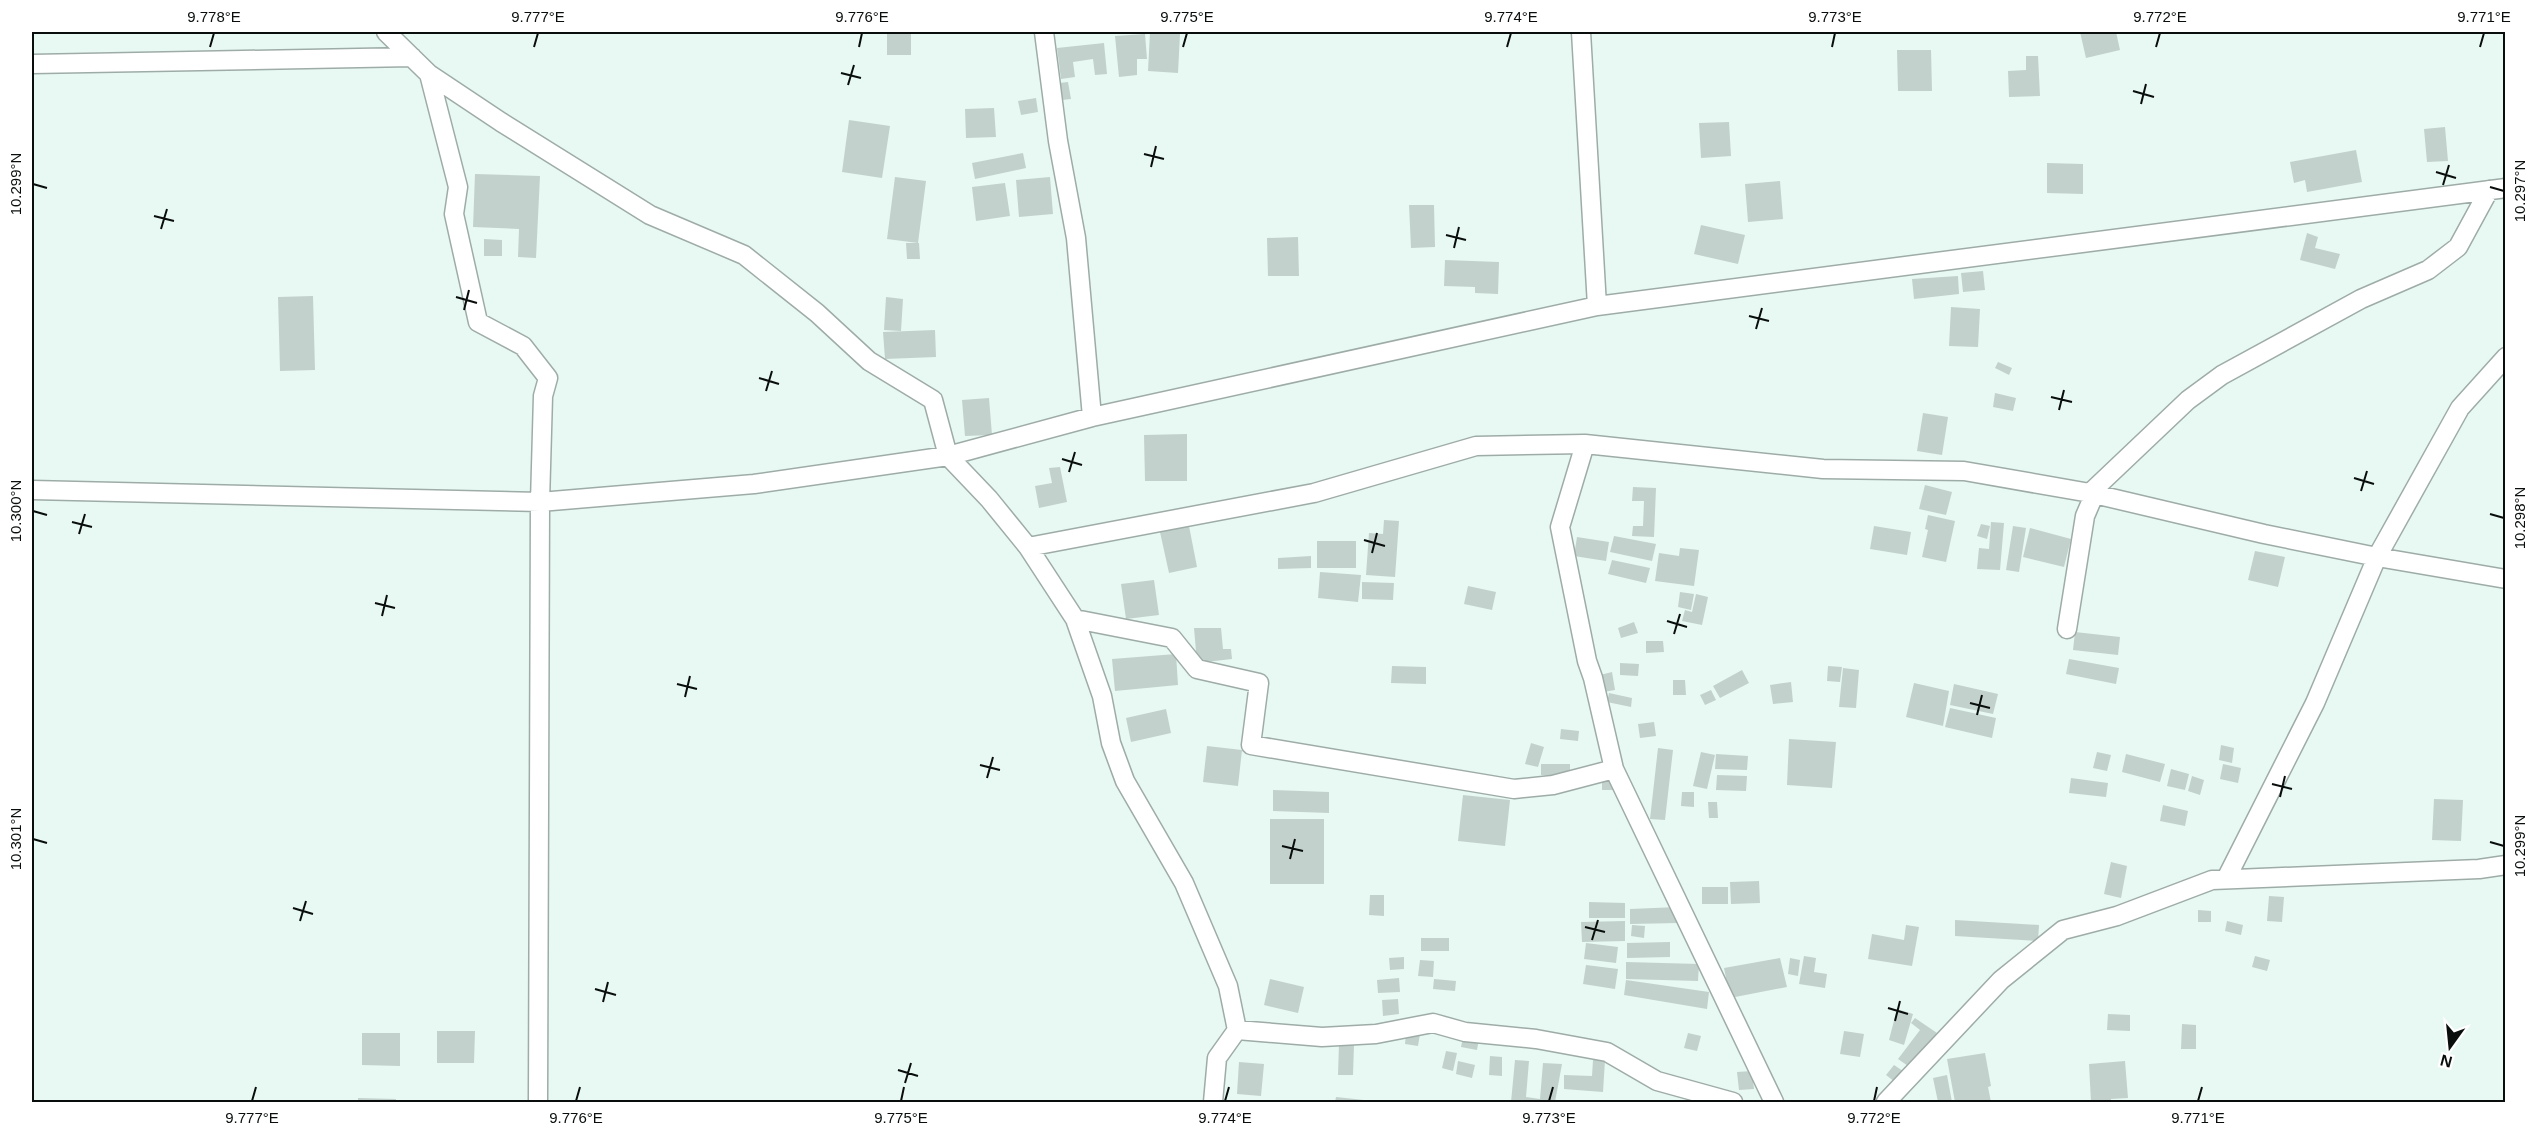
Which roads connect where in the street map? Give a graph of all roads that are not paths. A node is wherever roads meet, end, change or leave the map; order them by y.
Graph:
1 (386, 32) edge
2 (1044, 32) edge
3 (1581, 32) edge
4 (412, 57) junction
5 (32, 64) edge
6 (429, 74) junction
7 (2497, 189) edge
8 (1598, 306) junction
9 (2505, 357) edge
10 (1092, 417) junction
11 (1585, 444) junction
12 (948, 456) junction
13 (32, 490) edge
14 (2090, 493) junction
15 (540, 502) junction
16 (1028, 547) junction
17 (2377, 557) junction
18 (2505, 579) edge
19 (1075, 619) junction
20 (2067, 628) dead end
21 (1614, 769) junction
22 (2505, 865) edge
23 (2226, 879) junction
24 (1237, 1030) junction
25 (538, 1102) edge
26 (1213, 1102) edge
27 (1733, 1102) edge
28 (1774, 1102) edge
29 (1886, 1102) edge

1 - 4 street
2 - 10 street
3 - 8 street
4 - 5 street
4 - 6 street
6 - 12 street
6 - 15 street
7 - 8 street
7 - 14 street
8 - 10 street
9 - 17 street
10 - 12 street
11 - 14 street
11 - 16 street
11 - 21 street
12 - 15 street
12 - 16 street
13 - 15 street
14 - 17 street
14 - 20 street
15 - 25 street
16 - 19 street
17 - 18 street
17 - 23 street
19 - 21 street
19 - 24 street
21 - 28 street
22 - 23 street
23 - 29 street
24 - 26 street
24 - 27 street

